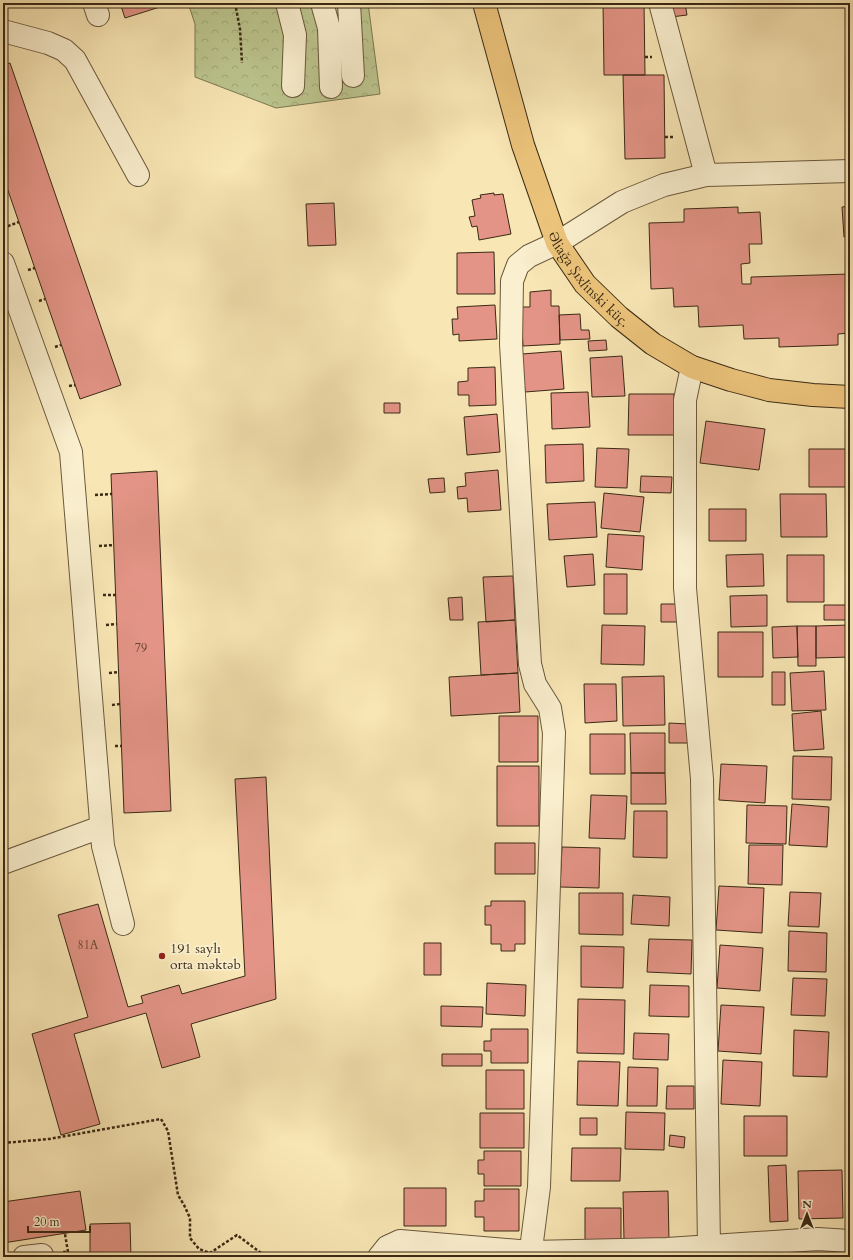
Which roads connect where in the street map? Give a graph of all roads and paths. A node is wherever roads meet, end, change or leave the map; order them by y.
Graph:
1 (235, 3) edge
2 (287, 3) edge
3 (322, 3) edge
4 (349, 3) edge
5 (484, 3) edge
6 (660, 3) edge
7 (3, 31) edge
8 (242, 63) dead end
9 (353, 76) dead end
10 (293, 86) dead end
11 (331, 87) dead end
12 (850, 171) edge
13 (138, 175) dead end
14 (706, 175) junction
15 (8, 190) dead end
16 (3, 191) edge
17 (19, 222) dead end
18 (3, 228) edge
19 (557, 243) junction
20 (3, 263) edge
21 (692, 367) junction
22 (850, 397) edge
23 (101, 827) junction
24 (3, 863) edge
25 (123, 924) dead end
26 (3, 1142) edge
27 (850, 1241) edge
28 (709, 1246) junction
29 (818, 1248) edge
30 (68, 1252) dead end
31 (667, 1253) edge
32 (531, 1254) edge
33 (24, 1257) edge
34 (42, 1257) edge
35 (68, 1257) edge
36 (264, 1257) edge
37 (380, 1257) edge

1 - 8 path
2 - 10 street
3 - 11 street
4 - 9 street
5 - 19 main road, Əliağa Şıxlinski küç.
6 - 14 street
7 - 13 street
12 - 14 street
14 - 19 street
15 - 16 path
17 - 18 path
19 - 21 main road, Əliağa Şıxlinski küç.
19 - 32 street
20 - 23 street
21 - 22 main road, Əliağa Şıxlinski küç.
21 - 28 street
23 - 24 street
23 - 25 street
26 - 36 path
27 - 29 street
28 - 29 street
28 - 31 street
30 - 35 path
31 - 32 street
32 - 37 street
33 - 34 street

